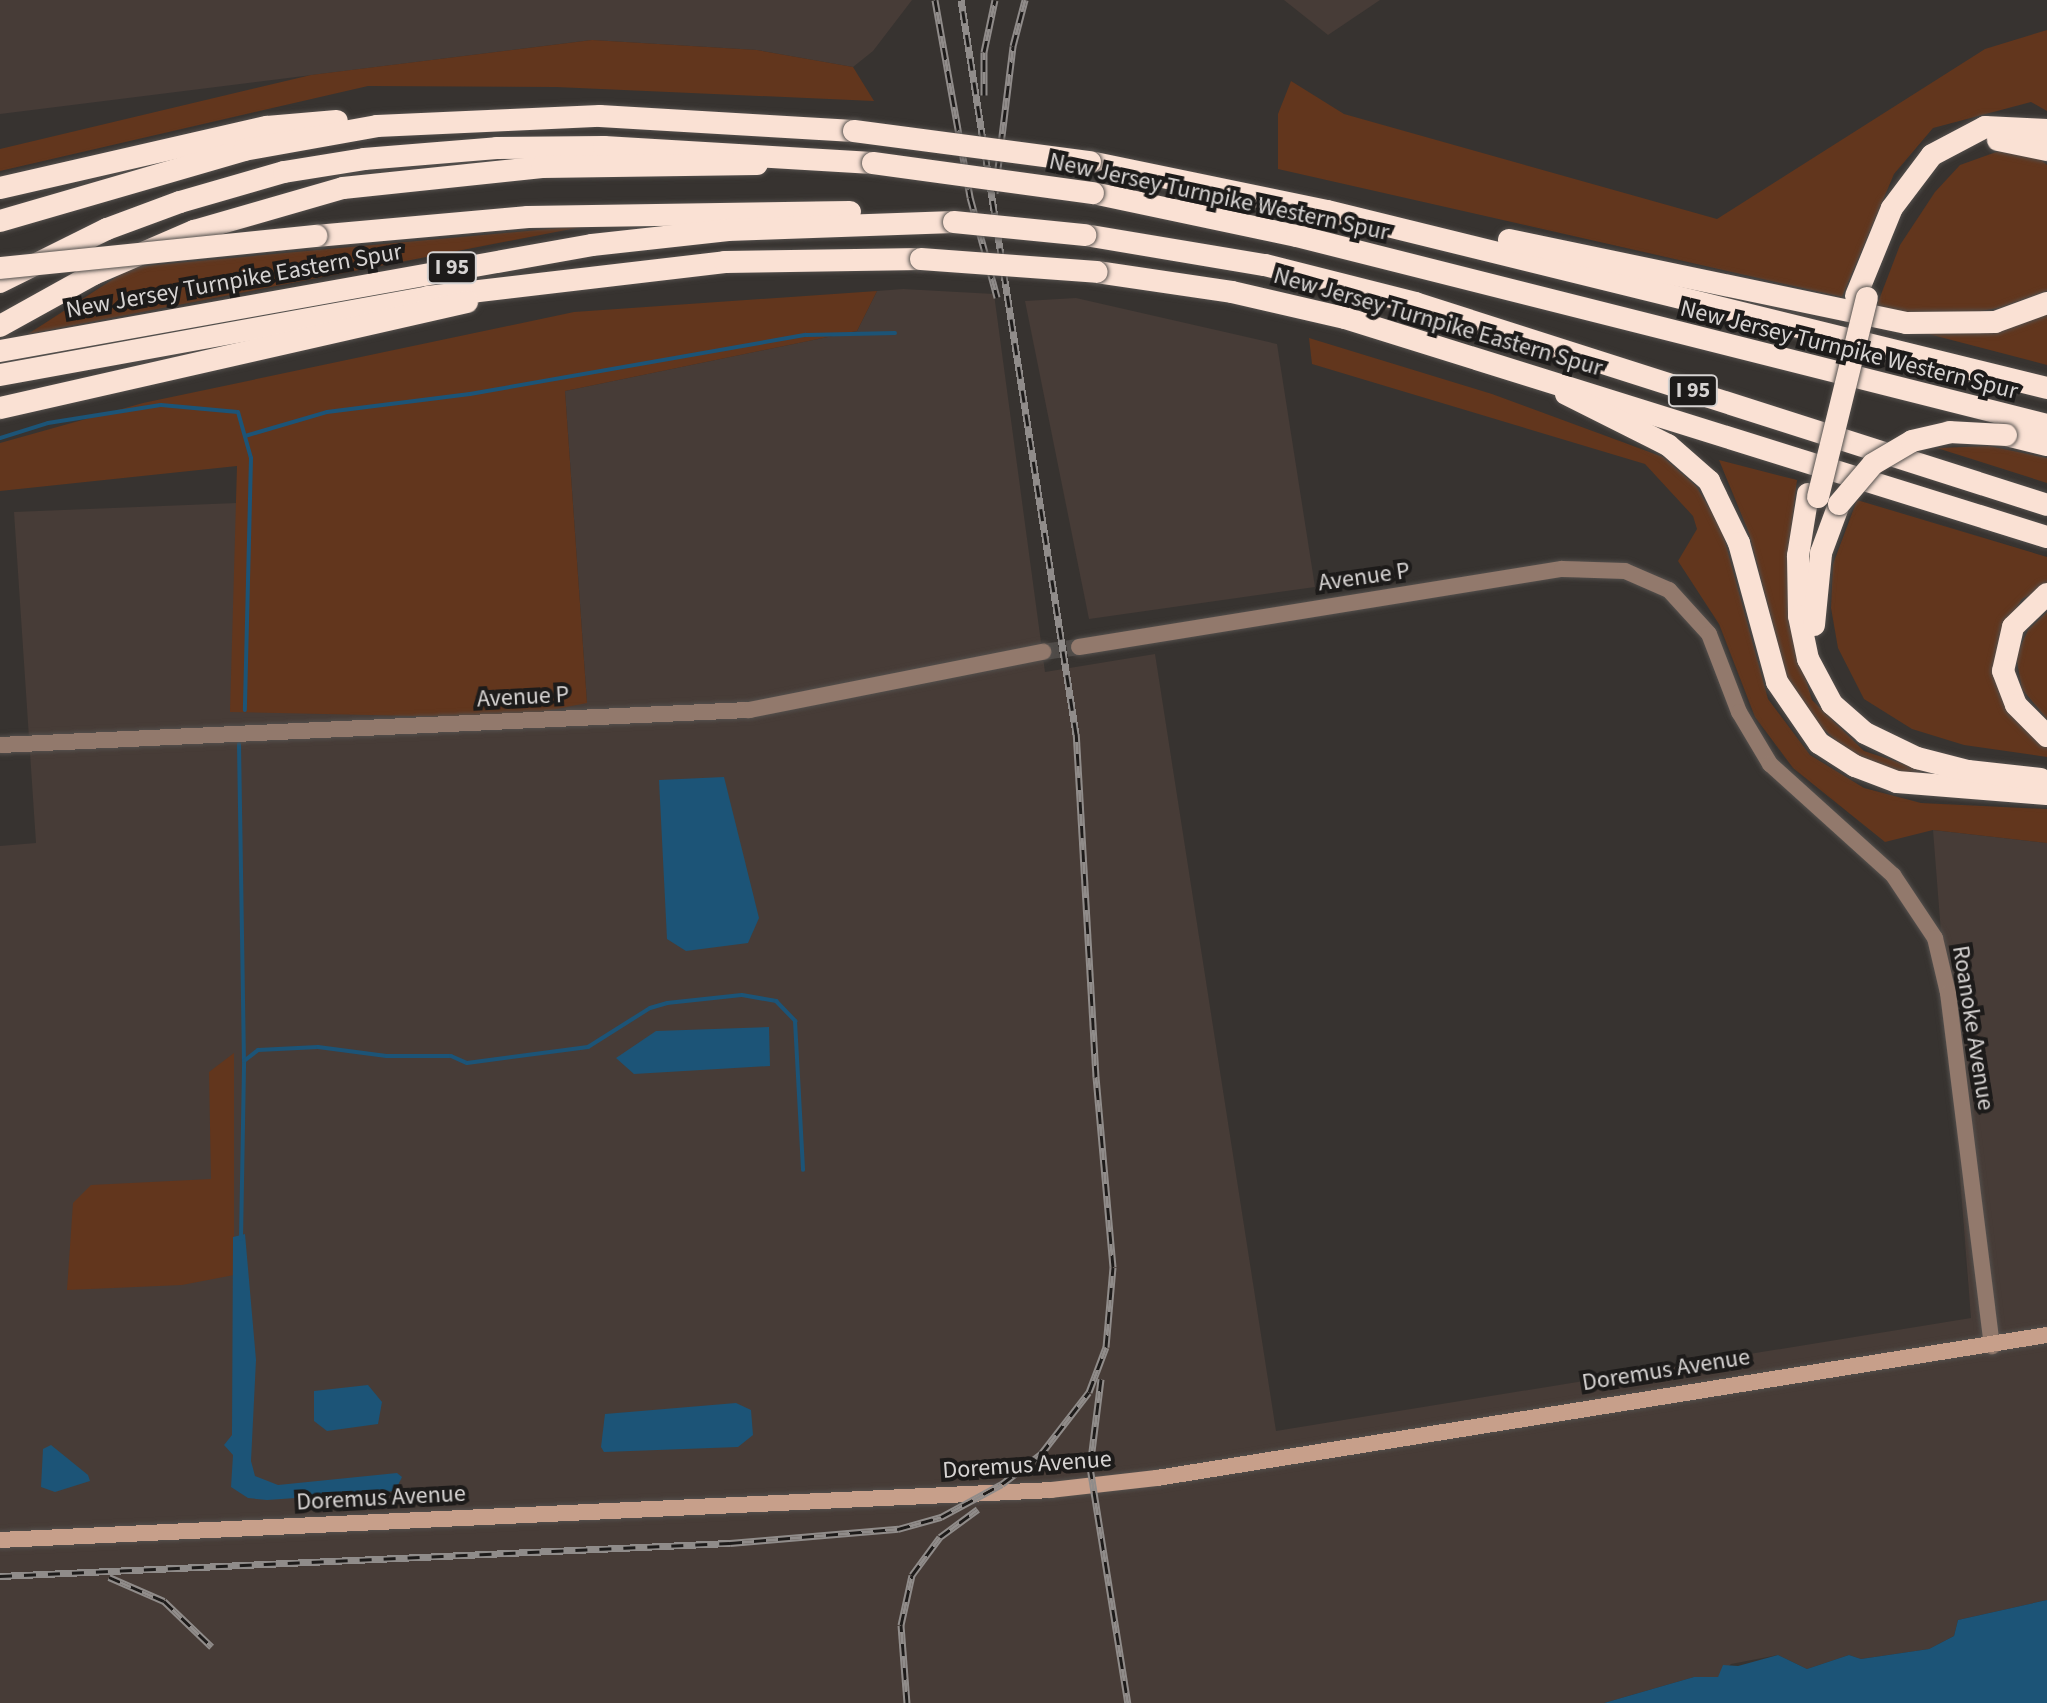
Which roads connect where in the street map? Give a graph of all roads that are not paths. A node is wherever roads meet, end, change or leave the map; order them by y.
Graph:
1 (410, 123) junction
2 (2040, 131) edge
3 (2047, 150) edge
4 (814, 158) junction
5 (0, 188) edge
6 (1357, 218) junction
7 (906, 220) junction
8 (0, 221) edge
9 (0, 268) edge
10 (0, 282) edge
11 (509, 289) junction
12 (1861, 297) junction
13 (2047, 303) edge
14 (0, 326) edge
15 (0, 351) edge
16 (1534, 374) junction
17 (0, 375) edge
18 (2047, 388) edge
19 (0, 408) edge
20 (2047, 425) edge
21 (2047, 445) edge
22 (1822, 498) junction
23 (2047, 505) edge
24 (2047, 537) edge
25 (1655, 581) joint
26 (2047, 594) edge
27 (1079, 647) tunnel mouth
28 (1043, 652) tunnel mouth
29 (2047, 736) edge
30 (0, 745) edge
31 (2047, 766) edge
32 (2047, 780) edge
33 (2047, 794) edge
34 (2047, 1335) edge
35 (1992, 1346) junction
36 (0, 1540) edge

1 - 5 highway
1 - 6 highway, New Jersey Turnpike Western Spur, bridge
1 - 8 highway, New Jersey Turnpike Western Spur
2 - 12 highway
3 - 12 highway
4 - 10 highway, New Jersey Turnpike Western Spur / I 95
4 - 14 highway
4 - 20 highway, New Jersey Turnpike Western Spur / I 95, bridge
6 - 13 highway
6 - 18 highway, New Jersey Turnpike Western Spur
7 - 9 highway, New Jersey Turnpike Eastern Spur / I 95, bridge
7 - 15 highway, New Jersey Turnpike Eastern Spur / I 95
7 - 23 highway, New Jersey Turnpike Eastern Spur / I 95, bridge
11 - 16 highway, New Jersey Turnpike Eastern Spur / I 95, bridge
11 - 17 highway, New Jersey Turnpike Eastern Spur / I 95
11 - 19 highway, New Jersey Turnpike Eastern Spur / I 95
12 - 22 highway, bridge
16 - 24 highway, New Jersey Turnpike Eastern Spur / I 95
16 - 33 highway
21 - 22 highway, bridge
22 - 31 highway
22 - 32 highway
25 - 27 street, Avenue P
25 - 35 street, Roanoke Avenue
26 - 29 highway
28 - 30 street, Avenue P
34 - 35 main road, Doremus Avenue
35 - 36 main road, Doremus Avenue

